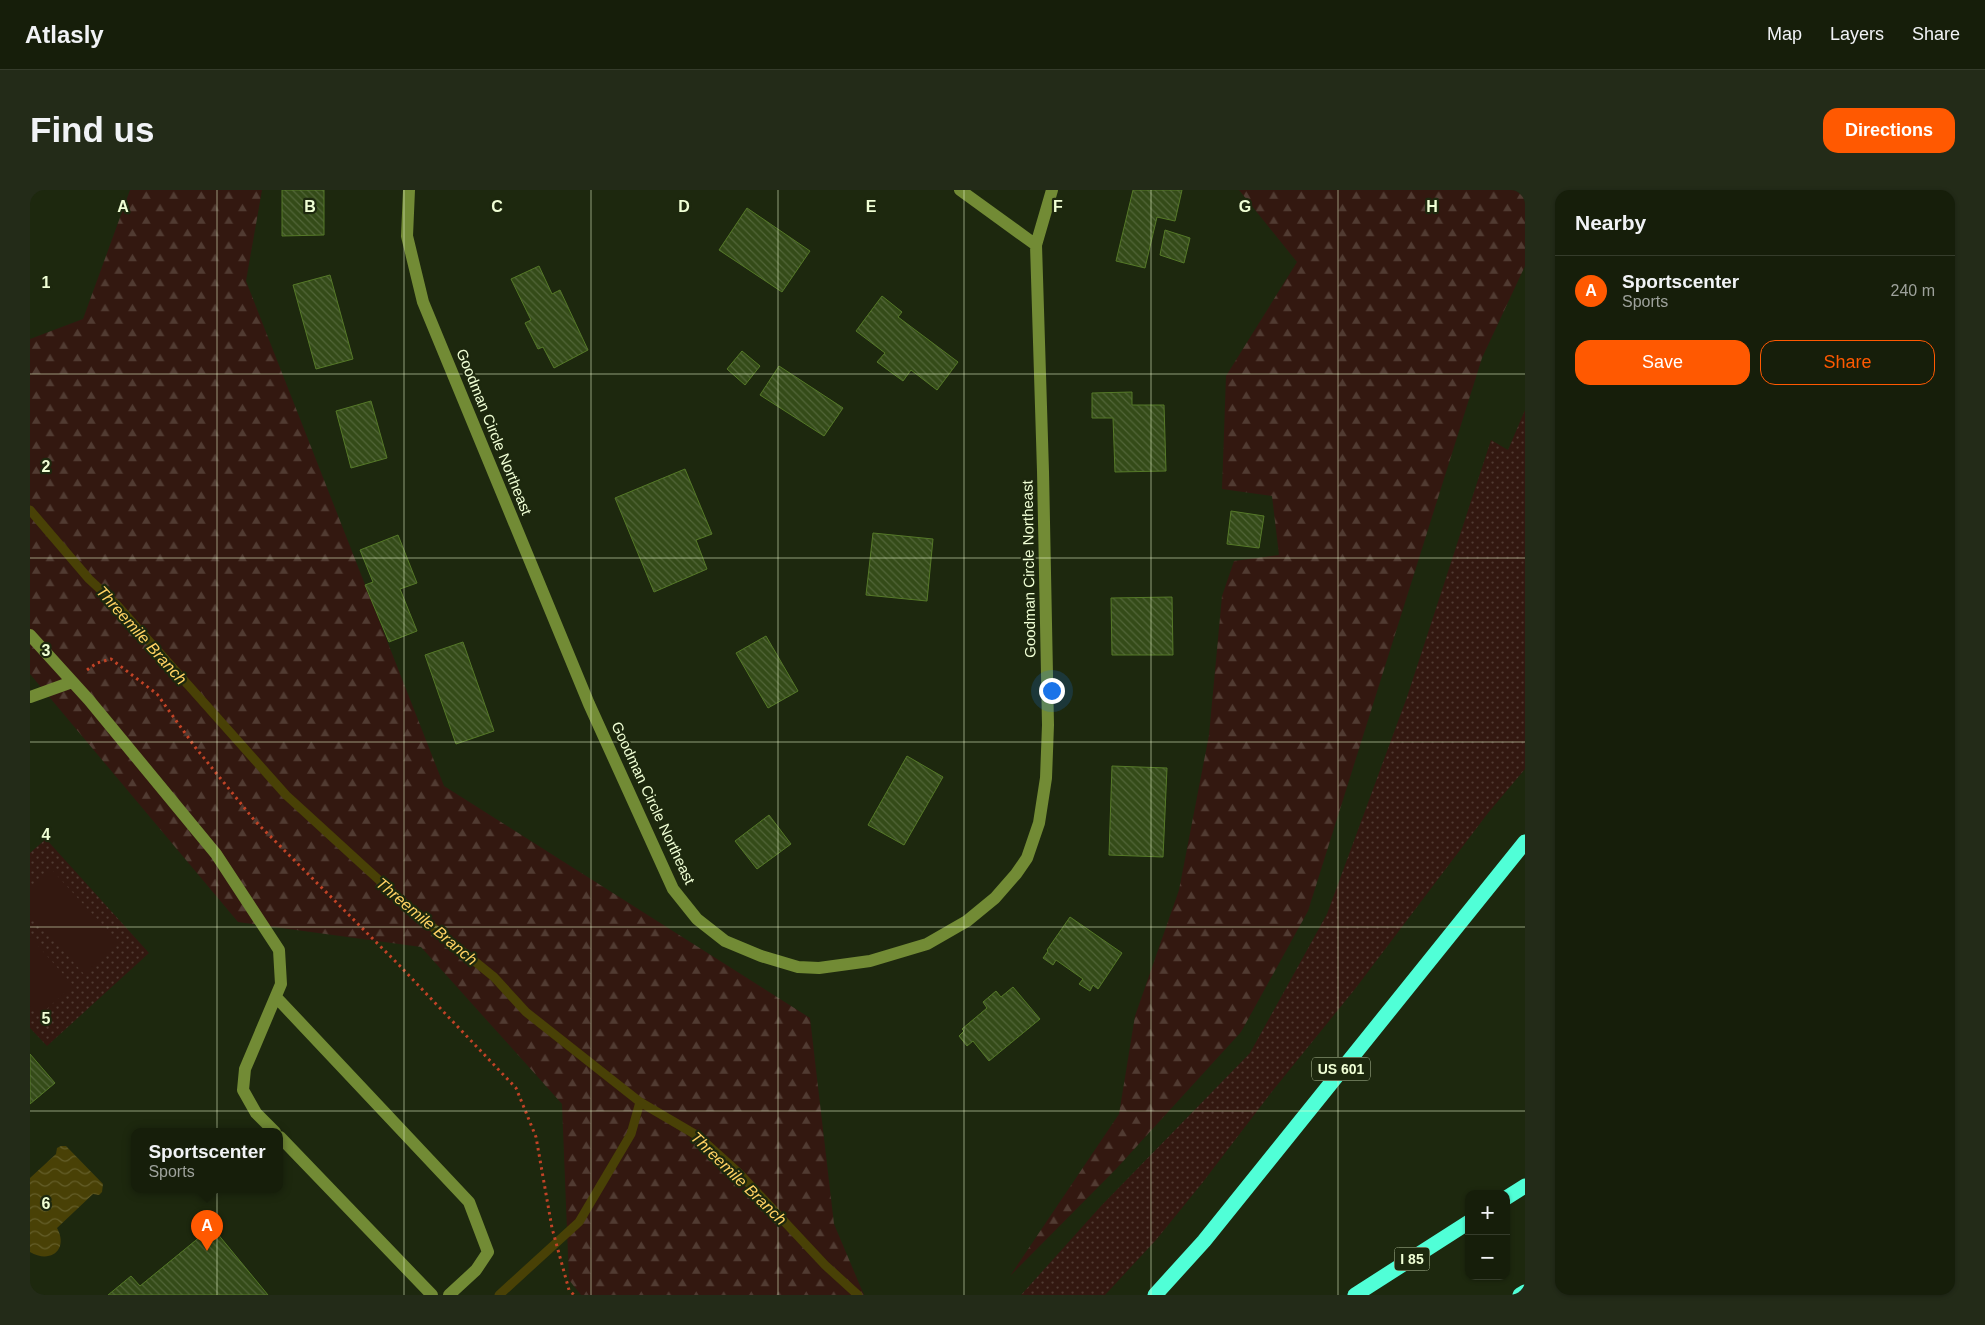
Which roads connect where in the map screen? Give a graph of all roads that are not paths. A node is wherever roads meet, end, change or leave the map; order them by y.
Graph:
1 (409, 190) edge
2 (960, 190) edge
3 (1052, 190) edge
4 (1036, 245) junction
5 (30, 635) edge
6 (72, 682) junction
7 (30, 697) edge
8 (1525, 842) edge
9 (276, 997) junction
10 (271, 1128) edge
11 (283, 1140) edge
12 (1525, 1186) edge
13 (1510, 1195) edge
14 (1465, 1225) edge
15 (1525, 1292) edge
16 (432, 1295) edge
17 (449, 1295) edge
18 (1155, 1295) edge
19 (1355, 1295) edge
20 (1520, 1295) edge

1 - 4 street, Goodman Circle Northeast
2 - 4 street
3 - 4 street, Goodman Circle Northeast
5 - 6 street
6 - 7 street
6 - 9 street
8 - 18 highway, US 601
9 - 10 street
9 - 17 street
11 - 16 street
12 - 13 highway
14 - 19 highway, I 85
15 - 20 highway

